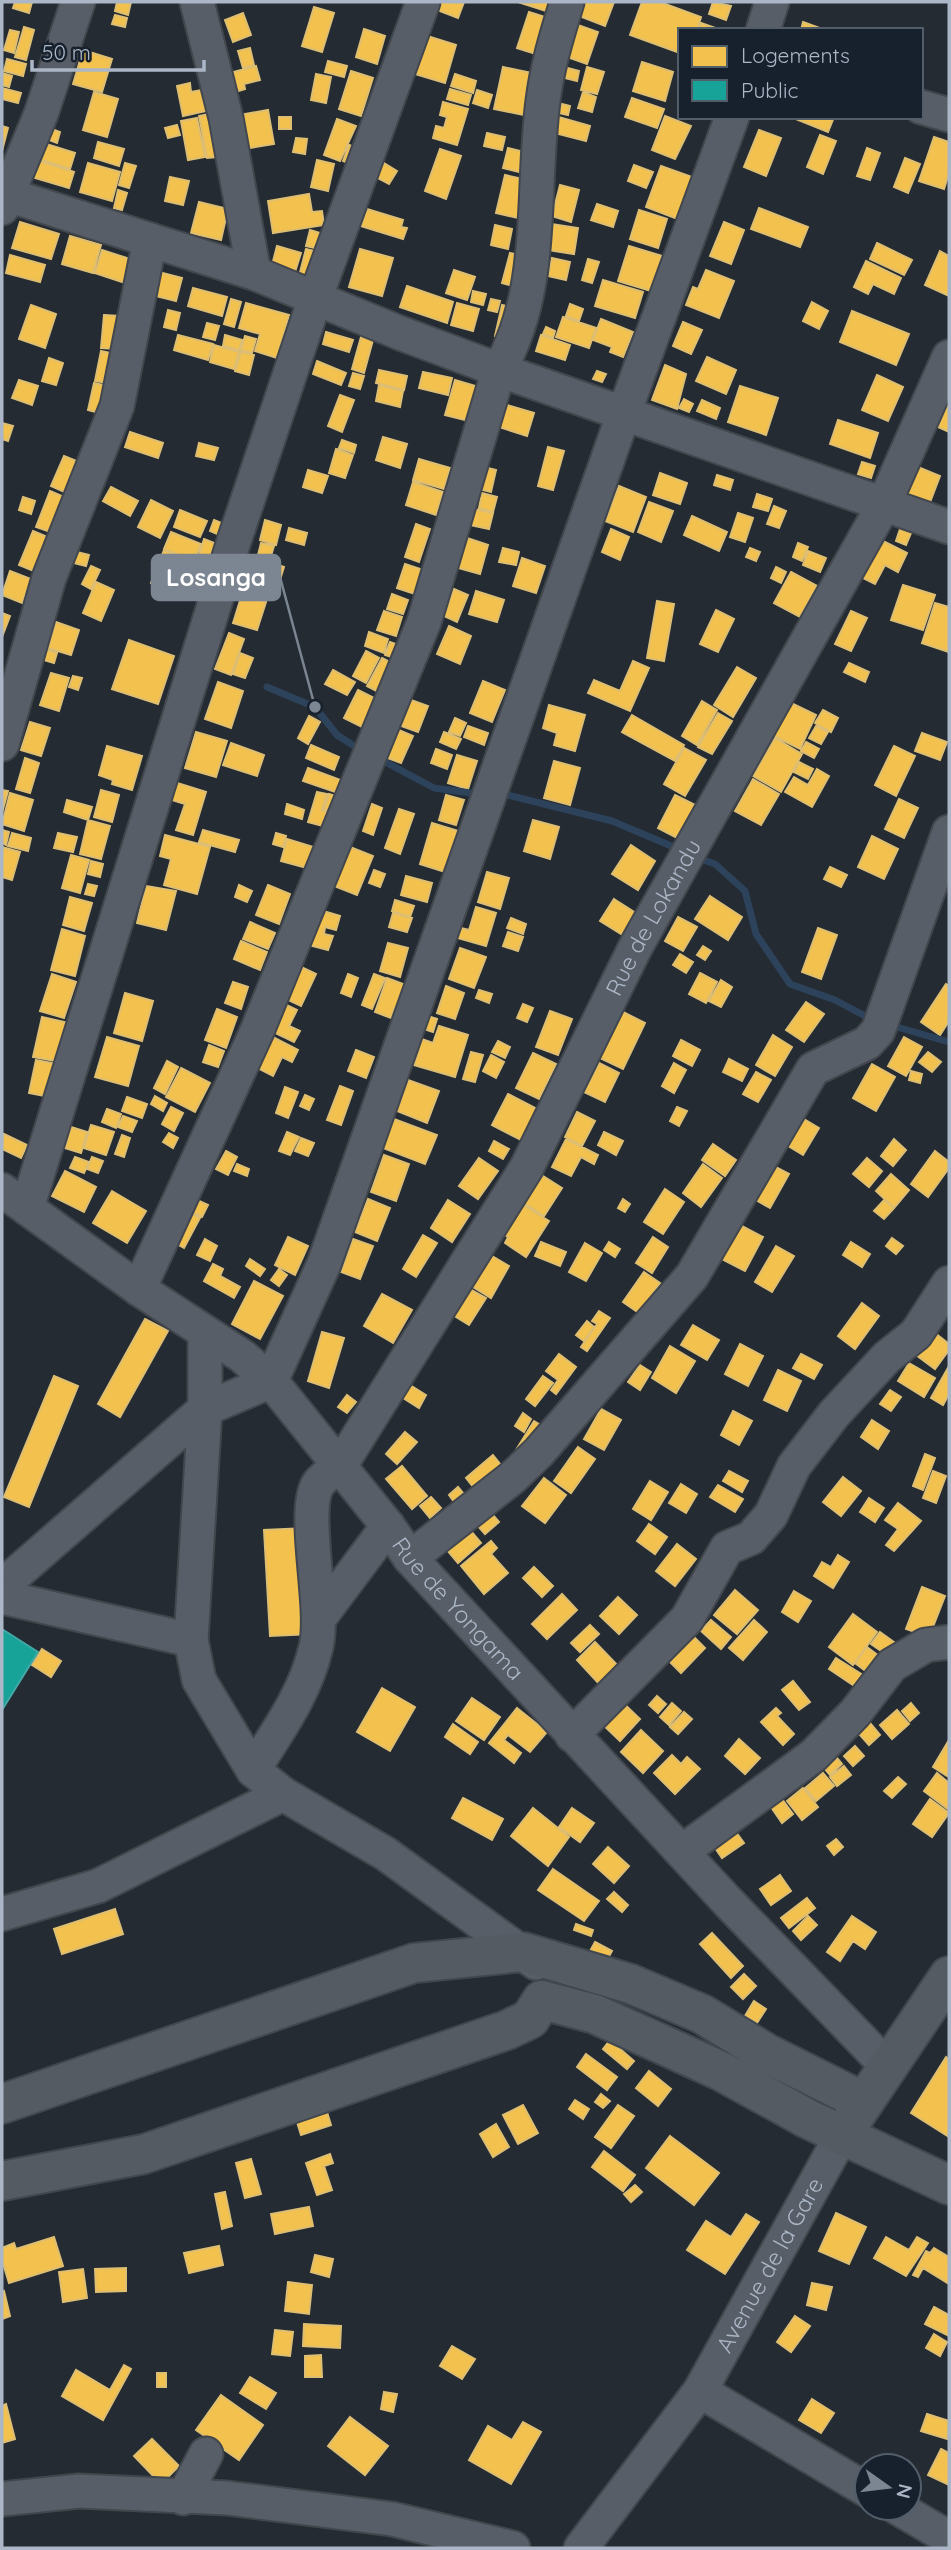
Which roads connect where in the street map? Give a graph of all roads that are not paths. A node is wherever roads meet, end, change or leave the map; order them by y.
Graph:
1 (78, 2) edge
2 (197, 2) edge
3 (423, 2) edge
4 (567, 2) edge
5 (772, 2) edge
6 (764, 28) edge
7 (923, 108) edge
8 (949, 115) edge
9 (731, 119) edge
10 (3, 199) edge
11 (150, 240) junction
12 (254, 273) junction
13 (315, 299) junction
14 (949, 357) edge
15 (499, 370) junction
16 (624, 414) junction
17 (883, 506) junction
18 (949, 527) edge
19 (2, 744) edge
20 (949, 832) edge
21 (15, 1199) edge
22 (949, 1283) edge
23 (139, 1289) junction
24 (205, 1333) junction
25 (271, 1381) junction
26 (205, 1409) junction
27 (340, 1466) junction
28 (388, 1526) junction
29 (410, 1558) junction
30 (2, 1586) edge
31 (2, 1597) edge
32 (320, 1617) junction
33 (191, 1640) junction
34 (949, 1642) edge
35 (572, 1735) junction
36 (253, 1770) junction
37 (283, 1794) junction
38 (683, 1851) junction
39 (2, 1914) edge
40 (523, 1952) junction
41 (949, 1976) edge
42 (542, 2000) junction
43 (886, 2065) junction
44 (864, 2102) junction
45 (2, 2104) edge
46 (844, 2133) junction
47 (2, 2181) edge
48 (949, 2185) edge
49 (700, 2391) junction
50 (206, 2454) dead end
51 (853, 2482) edge
52 (183, 2498) junction
53 (2, 2499) edge
54 (922, 2522) edge
55 (949, 2538) edge
56 (513, 2548) edge
57 (581, 2548) edge

1 - 10 street
2 - 12 street
3 - 13 street
4 - 15 street
5 - 6 street
7 - 8 street
9 - 16 street
10 - 11 street
11 - 12 street
11 - 19 street
12 - 13 street
13 - 15 street
13 - 21 street
14 - 17 street, Rue de Lokandu
15 - 16 street
15 - 23 street
16 - 17 street
16 - 25 street
17 - 18 street
17 - 27 street, Rue de Lokandu
20 - 29 street
21 - 23 street, Rue de Yongama
22 - 35 street
23 - 24 street, Rue de Yongama
24 - 25 street, Rue de Yongama
24 - 26 street
25 - 26 street
25 - 27 street, Rue de Yongama
26 - 30 street
26 - 33 street
27 - 28 street, Rue de Yongama
27 - 32 street, Rue de Lokandu
28 - 29 street, Rue de Yongama
28 - 32 street
29 - 35 street, Rue de Yongama
31 - 33 street
32 - 36 street, Rue de Lokandu
33 - 36 street
34 - 38 street
35 - 38 street, Rue de Yongama
36 - 37 street
37 - 39 street
37 - 40 street
38 - 43 street, Rue de Yongama
40 - 42 street
40 - 44 main road
40 - 45 main road
41 - 43 main road, Avenue de la Gare
42 - 46 main road
42 - 47 main road
43 - 44 main road, Avenue de la Gare
44 - 46 main road, Avenue de la Gare
46 - 48 main road
46 - 49 street, Avenue de la Gare
49 - 51 street
49 - 57 street, Avenue de la Gare
50 - 52 street
52 - 53 street
52 - 56 street
54 - 55 street

